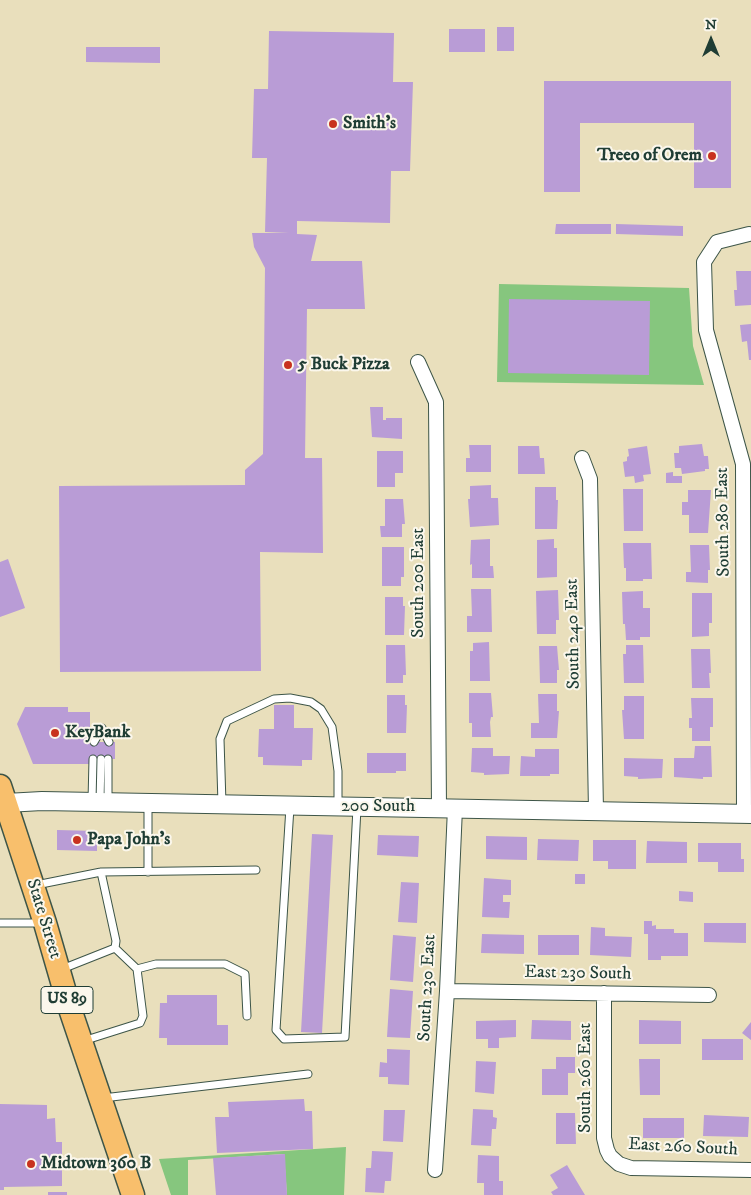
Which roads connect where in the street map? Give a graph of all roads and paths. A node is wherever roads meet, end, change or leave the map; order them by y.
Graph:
1 (749, 234) dead end
2 (418, 362) dead end
3 (582, 458) dead end
4 (101, 742) joint
5 (3, 794) edge
6 (100, 802) junction
7 (148, 803) junction
8 (222, 804) junction
9 (290, 806) junction
10 (338, 807) junction
11 (356, 808) junction
12 (447, 808) junction
13 (596, 811) junction
14 (748, 814) edge
15 (256, 870) dead end
16 (101, 872) junction
17 (148, 872) junction
18 (33, 886) junction
19 (0, 923) edge
20 (45, 923) junction
21 (115, 948) junction
22 (137, 969) junction
23 (59, 971) junction
24 (447, 990) junction
25 (604, 993) junction
26 (709, 995) dead end
27 (247, 1016) dead end
28 (81, 1042) junction
29 (308, 1074) dead end
30 (100, 1098) junction
31 (614, 1160) joint
32 (435, 1170) dead end
33 (751, 1170) edge
34 (133, 1195) edge

1 - 14 street, South 280 East
2 - 12 street, South 200 East
3 - 13 street, South 240 East
4 - 4 lane
5 - 6 street, 200 South
5 - 18 main road, State Street / US 89
6 - 6 lane
6 - 7 street, 200 South
7 - 8 street, 200 South
7 - 17 lane
8 - 9 street, 200 South
8 - 10 lane
9 - 10 street, 200 South
9 - 11 lane
10 - 11 street, 200 South
11 - 12 street, 200 South
12 - 13 street, 200 South
12 - 24 street, South 230 East
13 - 14 street, 200 South
15 - 17 lane
16 - 17 lane
16 - 18 lane
16 - 21 lane
18 - 20 main road, State Street / US 89
19 - 20 lane
20 - 23 main road, State Street / US 89
21 - 22 lane
21 - 23 lane
22 - 27 lane
22 - 28 lane
23 - 28 main road, State Street / US 89
24 - 25 street, East 230 South
24 - 32 street, South 230 East
25 - 26 street, East 230 South
25 - 31 street, South 260 East
28 - 30 main road, State Street / US 89
29 - 30 lane
30 - 34 main road, State Street / US 89
31 - 33 street, East 260 South

